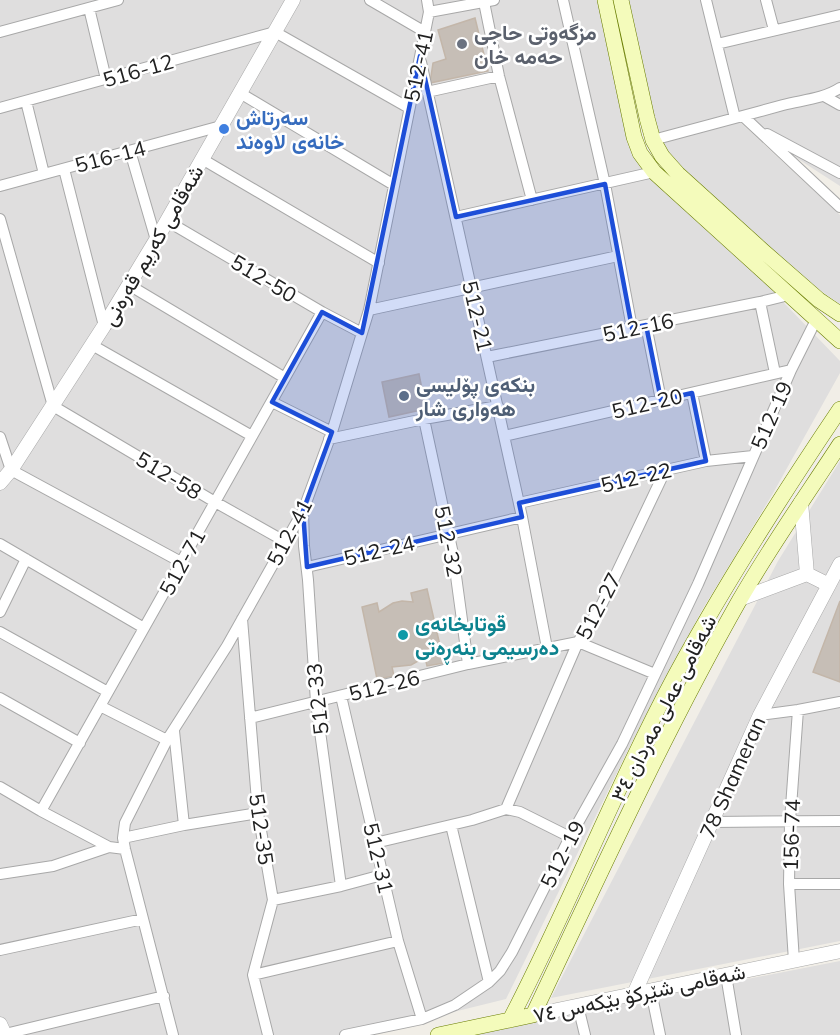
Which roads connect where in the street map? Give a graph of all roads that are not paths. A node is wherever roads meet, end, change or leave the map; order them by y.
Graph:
1 (118, 0) edge
2 (293, 0) edge
3 (370, 0) edge
4 (427, 0) edge
5 (563, 0) edge
6 (605, 0) edge
7 (621, 0) edge
8 (706, 0) edge
9 (766, 0) edge
10 (489, 1) edge
11 (106, 2) edge
12 (89, 8) junction
13 (429, 12) junction
14 (840, 15) edge
15 (774, 30) junction
16 (0, 32) edge
17 (275, 32) junction
18 (425, 32) junction
19 (717, 44) junction
20 (420, 56) junction
21 (499, 76) junction
22 (106, 79) junction
23 (840, 88) edge
24 (427, 92) junction
25 (240, 93) junction
26 (824, 96) junction
27 (26, 101) junction
28 (840, 105) edge
29 (0, 108) edge
30 (409, 108) junction
31 (739, 117) junction
32 (221, 126) junction
33 (759, 130) junction
34 (653, 140) junction
35 (130, 151) junction
36 (202, 159) junction
37 (827, 166) junction
38 (64, 169) junction
39 (654, 172) junction
40 (840, 173) edge
41 (44, 174) junction
42 (605, 184) junction
43 (816, 184) junction
44 (394, 185) junction
45 (0, 186) edge
46 (532, 200) junction
47 (840, 207) edge
48 (456, 217) junction
49 (0, 219) edge
50 (167, 221) junction
51 (156, 240) junction
52 (618, 256) junction
53 (5, 258) edge
54 (379, 263) junction
55 (129, 285) junction
56 (473, 287) junction
57 (789, 295) junction
58 (819, 300) junction
59 (760, 302) junction
60 (369, 310) junction
61 (322, 312) junction
62 (840, 314) edge
63 (812, 316) junction
64 (646, 325) junction
65 (104, 326) junction
66 (632, 328) junction
67 (362, 333) junction
68 (840, 341) edge
69 (92, 345) junction
70 (487, 357) junction
71 (791, 370) junction
72 (776, 374) junction
73 (285, 378) junction
74 (692, 393) junction
75 (662, 400) junction
76 (272, 402) junction
77 (53, 406) junction
78 (498, 406) junction
79 (840, 409) edge
80 (424, 419) junction
81 (331, 435) junction
82 (0, 436) edge
83 (252, 436) junction
84 (504, 436) junction
85 (840, 444) edge
86 (753, 456) junction
87 (706, 461) junction
88 (11, 470) junction
89 (665, 471) junction
90 (0, 483) edge
91 (215, 502) junction
92 (801, 502) junction
93 (519, 503) junction
94 (303, 511) junction
95 (522, 517) junction
96 (449, 534) junction
97 (286, 542) junction
98 (0, 544) edge
99 (26, 559) junction
100 (181, 562) junction
101 (840, 564) edge
102 (307, 567) junction
103 (807, 574) junction
104 (829, 585) junction
105 (740, 599) junction
106 (0, 612) edge
107 (242, 618) junction
108 (144, 628) junction
109 (0, 632) edge
110 (578, 642) junction
111 (547, 648) junction
112 (468, 664) junction
113 (655, 674) junction
114 (108, 692) junction
115 (341, 696) junction
116 (0, 698) edge
117 (316, 702) junction
118 (840, 702) edge
119 (100, 706) junction
120 (798, 710) junction
121 (760, 715) junction
122 (250, 718) junction
123 (170, 735) junction
124 (80, 742) junction
125 (0, 787) edge
126 (507, 809) junction
127 (41, 811) junction
128 (258, 813) junction
129 (790, 821) junction
130 (840, 821) edge
131 (712, 822) junction
132 (184, 825) junction
133 (451, 825) junction
134 (570, 837) junction
135 (124, 843) junction
136 (375, 843) junction
137 (109, 847) junction
138 (0, 874) edge
139 (382, 875) junction
140 (789, 884) junction
141 (840, 884) edge
142 (341, 886) junction
143 (273, 900) junction
144 (142, 919) junction
145 (398, 941) junction
146 (0, 950) edge
147 (840, 951) edge
148 (794, 961) junction
149 (253, 975) junction
150 (726, 975) junction
151 (489, 982) junction
152 (651, 991) junction
153 (634, 994) junction
154 (164, 996) junction
155 (578, 1006) junction
156 (533, 1015) junction
157 (422, 1019) junction
158 (510, 1020) junction
159 (0, 1024) edge
160 (5, 1035) edge
161 (173, 1035) edge
162 (268, 1035) edge
163 (345, 1035) edge
164 (438, 1035) edge
165 (585, 1035) edge
166 (660, 1035) edge
167 (736, 1035) edge

1 - 11 street
2 - 17 street, شەقامی کەریم قەرەنی
3 - 18 street
4 - 13 street, 512-41
5 - 42 street
6 - 39 main road
7 - 34 main road
8 - 19 street
9 - 15 street
10 - 13 street
10 - 21 street
11 - 12 street
12 - 16 street
12 - 22 street
13 - 18 street, 512-41
14 - 15 street
15 - 19 street
17 - 22 street, 516-12
17 - 25 street, شەقامی کەریم قەرەنی
17 - 30 street
18 - 20 street, 512-41
19 - 31 street
20 - 24 street, 512-21
20 - 30 street, 512-41
21 - 24 street
21 - 46 street
22 - 27 street, 516-12
23 - 26 street
24 - 48 street, 512-21
25 - 32 street, شەقامی کەریم قەرەنی
25 - 44 street
26 - 28 street
26 - 31 street
27 - 29 street, 516-12
27 - 41 street
30 - 44 street, 512-41
31 - 33 street
31 - 34 street
32 - 35 street, 516-14
32 - 36 street, شەقامی کەریم قەرەنی
33 - 37 street
33 - 43 street
34 - 58 main road
35 - 38 street, 516-14
35 - 51 street
36 - 50 street, شەقامی کەریم قەرەنی
36 - 54 street
37 - 40 street
37 - 43 street
38 - 41 street, 516-14
38 - 65 street
39 - 42 street
39 - 57 main road
41 - 45 street, 516-14
42 - 46 street
42 - 52 street
43 - 47 street
44 - 54 street, 512-41
46 - 48 street
48 - 56 street, 512-21
49 - 53 street
50 - 51 street, شەقامی کەریم قەرەنی
50 - 61 street, 512-50
51 - 55 street, شەقامی کەریم قەرەنی
52 - 56 street
52 - 66 street
53 - 77 street
54 - 60 street, 512-41
55 - 65 street, شەقامی کەریم قەرەنی
55 - 73 street
56 - 60 street
56 - 70 street, 512-21
57 - 59 street, 512-16
57 - 63 main road
58 - 62 main road
58 - 63 main road
59 - 64 street, 512-16
59 - 72 street
60 - 67 street, 512-41
61 - 67 street, 512-50
61 - 73 street, 512-71
63 - 68 main road
63 - 71 street, 512-19
64 - 66 street, 512-16
64 - 75 street
65 - 69 street, شەقامی کەریم قەرەنی
66 - 70 street, 512-16
67 - 81 street, 512-41
69 - 77 street, شەقامی کەریم قەرەنی
69 - 83 street
70 - 78 street, 512-21
71 - 72 street, 512-20
71 - 86 street, 512-19
72 - 74 street, 512-20
73 - 76 street, 512-71
74 - 75 street, 512-20
74 - 87 street
75 - 84 street, 512-20
76 - 81 street
76 - 83 street, 512-71
77 - 88 street, شەقامی کەریم قەرەنی
77 - 91 street, 512-58
78 - 80 street
78 - 84 street, 512-21
79 - 158 main road, شەقامی عەلی مەردان ٣٤
80 - 81 street
80 - 96 street, 512-32
81 - 94 street, 512-41
82 - 88 street
83 - 91 street, 512-71
84 - 93 street, 512-21
85 - 92 main road, شەقامی عەلی مەردان ٣٤
86 - 87 street, 512-22
86 - 113 street, 512-19
87 - 89 street, 512-22
88 - 90 street, شەقامی کەریم قەرەنی
88 - 100 street
89 - 93 street, 512-22
89 - 110 street, 512-27
91 - 97 street, 512-58
91 - 100 street, 512-71
92 - 103 street
92 - 105 main road, شەقامی عەلی مەردان ٣٤
93 - 95 street, 512-21
94 - 97 street, 512-41
94 - 102 street, 512-33
95 - 96 street, 512-24
95 - 111 street, 512-21
96 - 102 street, 512-24
96 - 112 street, 512-32
97 - 107 street, 512-41
98 - 99 street
99 - 106 street
99 - 108 street
100 - 108 street, 512-71
101 - 104 street, 78 Shameran
102 - 117 street, 512-33
103 - 104 street
103 - 105 street
104 - 121 street, 78 Shameran
105 - 156 main road, شەقامی عەلی مەردان ٣٤
107 - 122 street, 512-35
107 - 123 street, 512-41
108 - 114 street, 512-71
109 - 114 street
110 - 111 street, 512-26
110 - 113 street
110 - 126 street, 512-27
111 - 112 street, 512-26
112 - 115 street, 512-26
113 - 134 street, 512-19
114 - 119 street, 512-71
115 - 117 street, 512-26
115 - 136 street, 512-31
116 - 124 street
117 - 122 street, 512-26
117 - 142 street, 512-33
118 - 120 street
119 - 123 street
119 - 124 street, 512-71
120 - 121 street
120 - 129 street, 156-74
121 - 131 street, 78 Shameran
122 - 128 street, 512-35
123 - 132 street
123 - 135 street, 512-41
124 - 127 street, 512-71
125 - 127 street
126 - 133 street
126 - 134 street
127 - 137 street
128 - 132 street
128 - 143 street, 512-35
129 - 130 street
129 - 131 street
129 - 140 street, 156-74
131 - 153 street, 78 Shameran
132 - 135 street
133 - 136 street
133 - 151 street
134 - 151 street, 512-19
135 - 137 street
135 - 144 street
136 - 139 street, 512-31
137 - 138 street
139 - 142 street
139 - 145 street, 512-31
140 - 141 street
140 - 148 street, 156-74
142 - 143 street
143 - 149 street, 512-35
144 - 146 street
144 - 154 street
145 - 149 street
145 - 157 street, 512-31
147 - 148 street, شەقامی شێرکۆ بێکەس ٧٤
148 - 150 street, شەقامی شێرکۆ بێکەس ٧٤
149 - 162 street, 512-35
150 - 152 street, شەقامی شێرکۆ بێکەس ٧٤
150 - 167 street
151 - 157 street, 512-19
152 - 153 street, شەقامی شێرکۆ بێکەس ٧٤
152 - 166 street
153 - 155 street, شەقامی شێرکۆ بێکەس ٧٤
154 - 160 street
154 - 161 street
155 - 156 street, شەقامی شێرکۆ بێکەس ٧٤
155 - 165 street
156 - 158 main road, شەقامی شێرکۆ بێکەس ٧٤
157 - 163 street, 512-19
158 - 164 main road, شەقامی شێرکۆ بێکەس ٧٤
159 - 160 street

